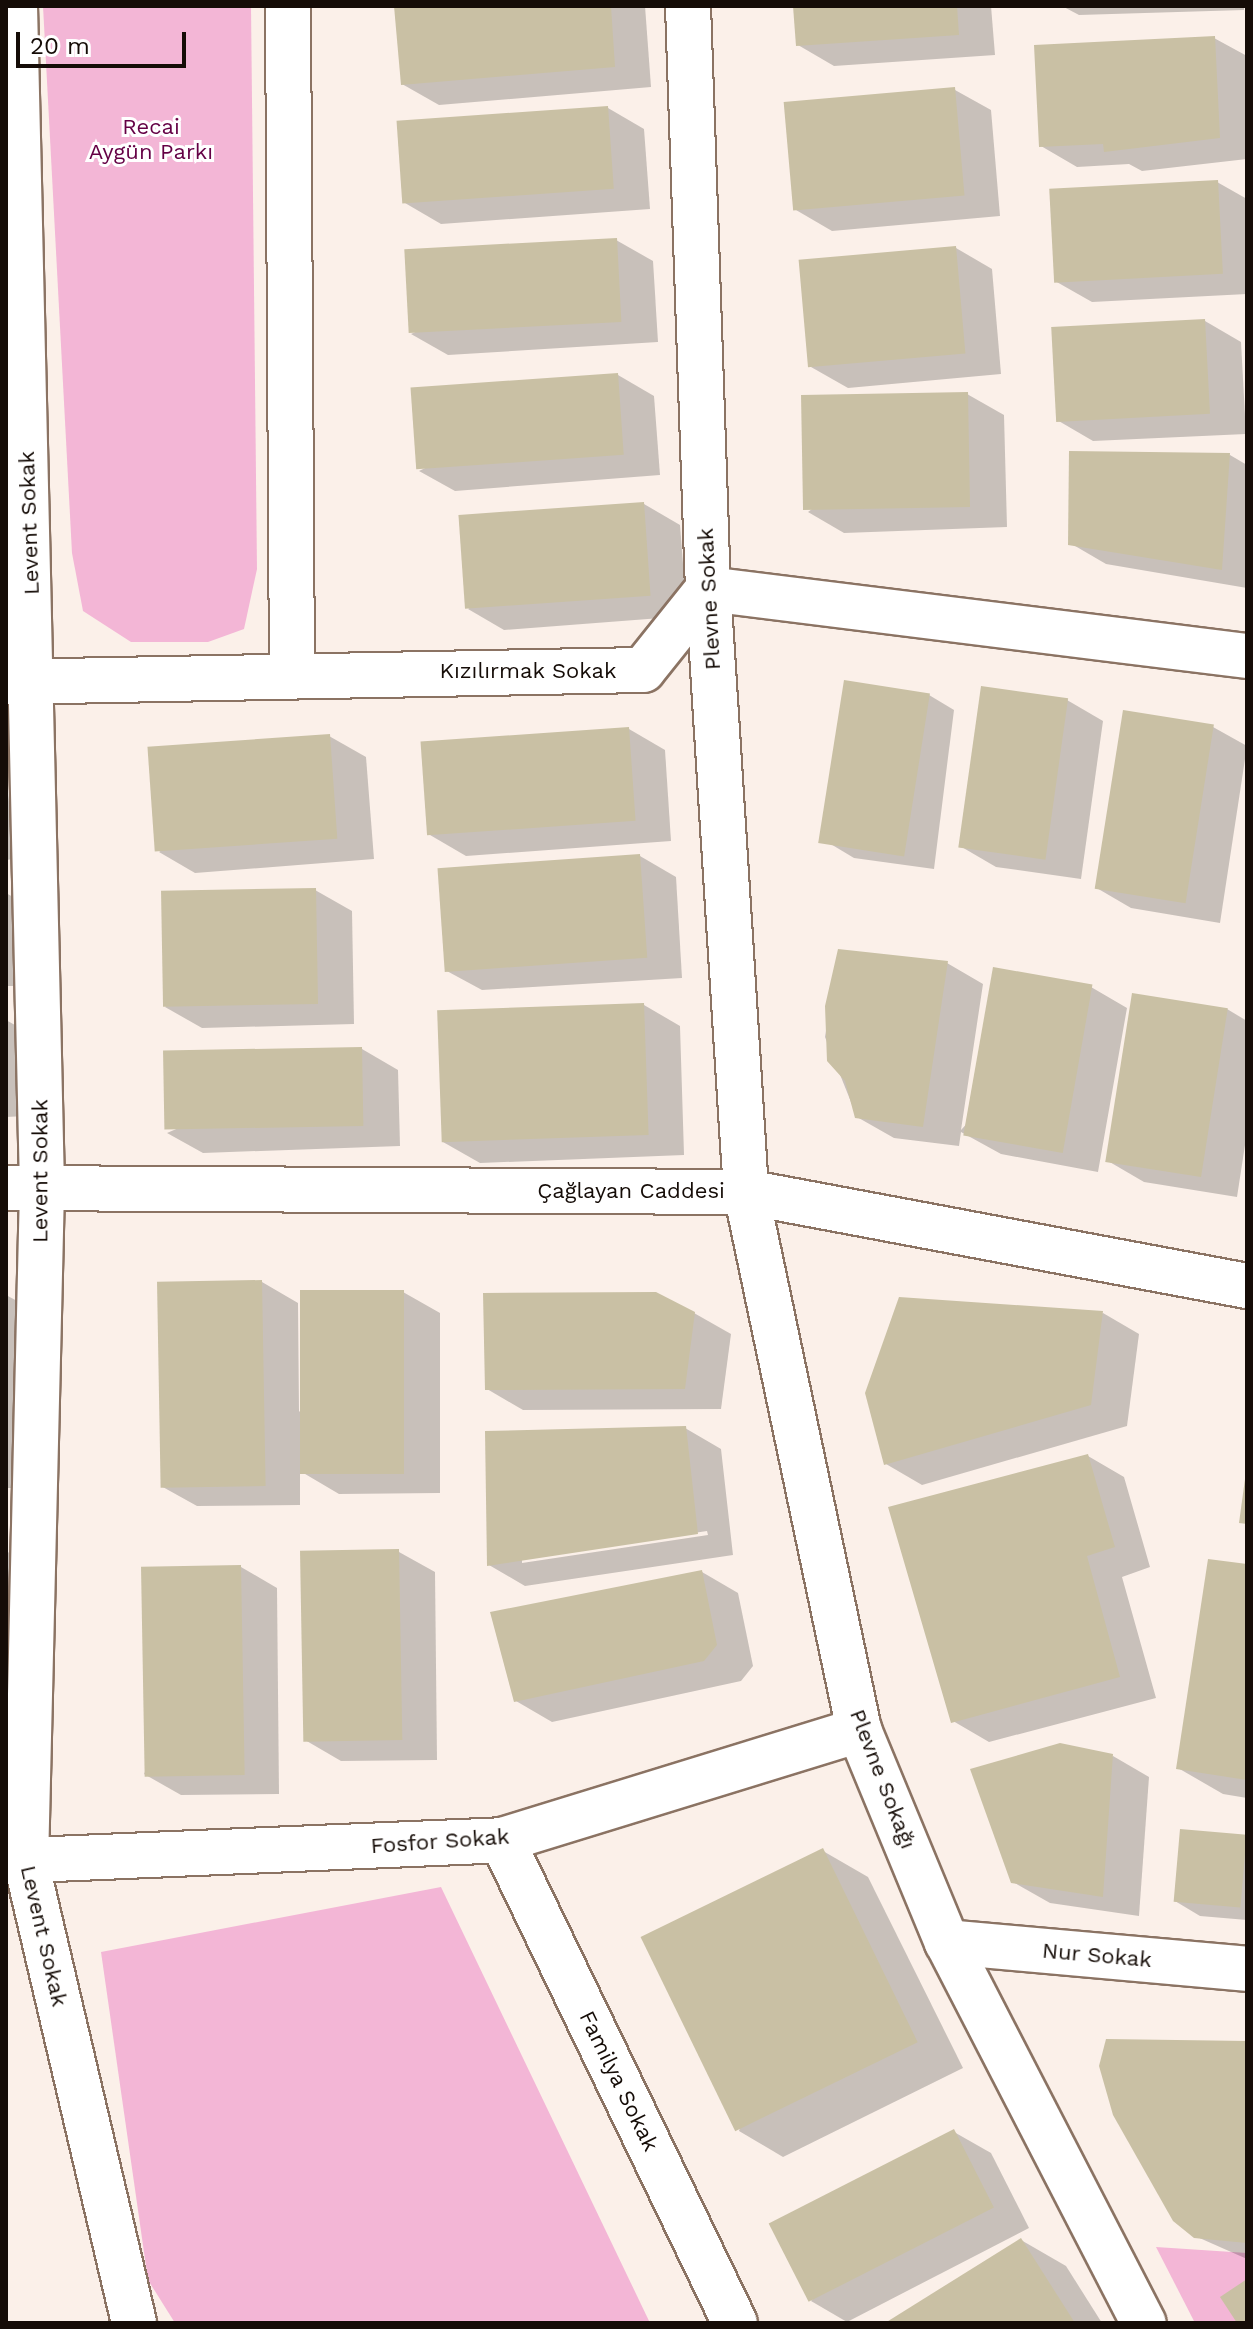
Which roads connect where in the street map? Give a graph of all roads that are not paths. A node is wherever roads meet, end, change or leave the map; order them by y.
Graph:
1 (15, 6) edge
2 (288, 6) edge
3 (688, 6) edge
4 (708, 589) junction
5 (1247, 656) edge
6 (292, 672) junction
7 (20, 682) edge
8 (24, 1188) edge
9 (746, 1192) junction
10 (1247, 1286) edge
11 (859, 1730) junction
12 (502, 1840) junction
13 (16, 1862) edge
14 (947, 1942) junction
15 (1247, 1969) edge
16 (134, 2323) edge
17 (735, 2323) edge
18 (1144, 2323) edge

1 - 7 street, Levent Sokak
2 - 6 street
3 - 4 street, Plevne Sokak
4 - 5 street
4 - 6 street, Kızılırmak Sokak
4 - 9 street, Plevne Sokak
6 - 7 street, Kızılırmak Sokak
7 - 8 street, Levent Sokak
8 - 9 street, Çağlayan Caddesi
8 - 13 street, Levent Sokak
9 - 10 street, Çağlayan Caddesi
9 - 11 street, Plevne Sokağı
11 - 12 street, Fosfor Sokak
11 - 14 street, Plevne Sokağı
12 - 13 street, Fosfor Sokak
12 - 17 street, Familya Sokak
13 - 16 street, Levent Sokak
14 - 15 street, Nur Sokak
14 - 18 street, Plevne Sokağı

